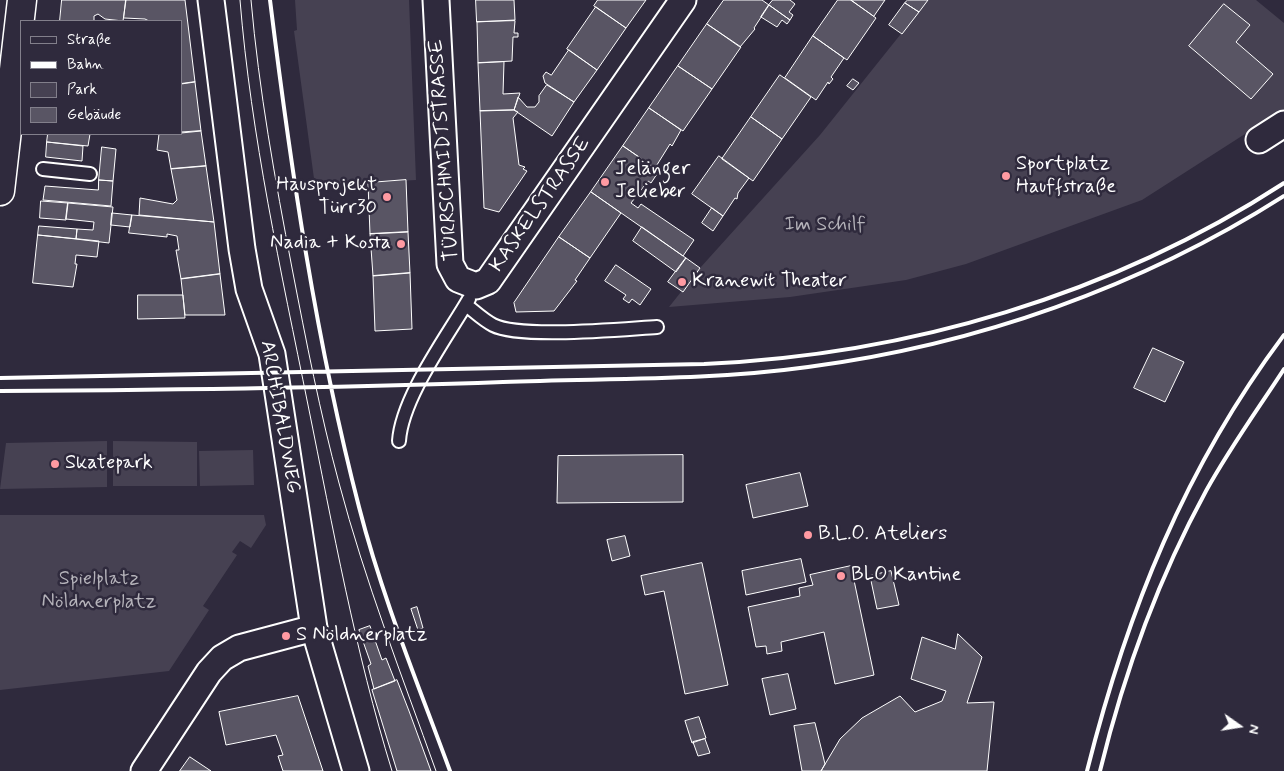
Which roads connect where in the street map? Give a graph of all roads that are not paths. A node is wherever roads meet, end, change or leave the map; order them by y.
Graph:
1 (22, 0) edge
2 (211, 0) edge
3 (436, 0) edge
4 (683, 0) edge
5 (1284, 124) edge
6 (1259, 140) dead end
7 (43, 169) dead end
8 (90, 174) dead end
9 (0, 192) edge
10 (471, 295) junction
11 (657, 327) dead end
12 (399, 441) dead end
13 (314, 628) junction
14 (144, 771) edge
15 (356, 771) edge

1 - 9 street
2 - 13 street, ARCHIBALDWEG
3 - 10 street, TÜRRSCHMIDTSTRASSE
4 - 10 street, KASKELSTRASSE
5 - 6 street
7 - 8 lane
10 - 11 lane
10 - 12 lane, KASKELSTRASSE
13 - 14 street
13 - 15 street, ARCHIBALDWEG

